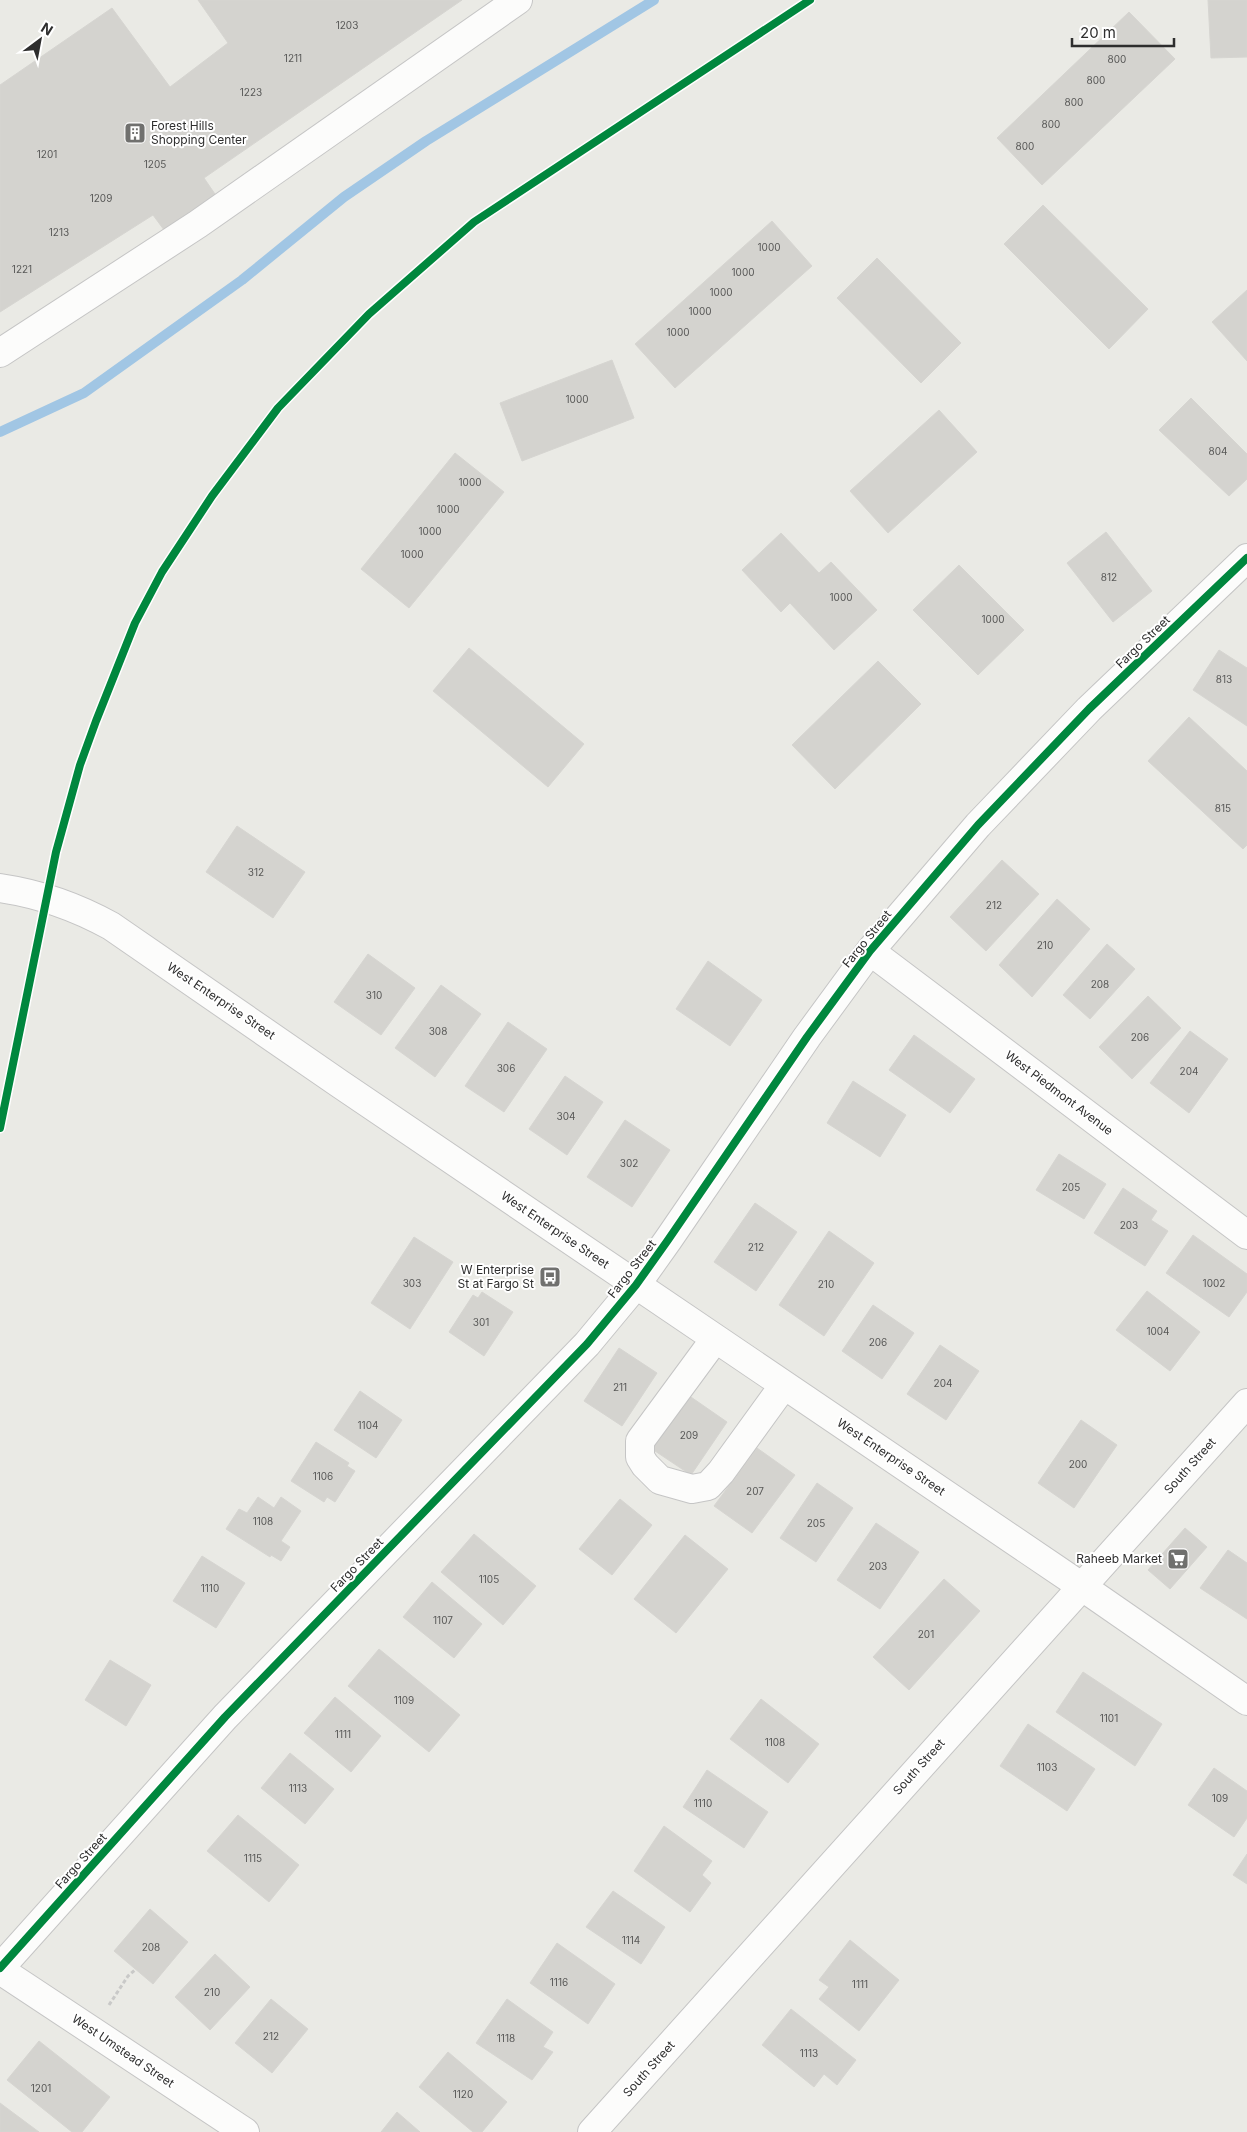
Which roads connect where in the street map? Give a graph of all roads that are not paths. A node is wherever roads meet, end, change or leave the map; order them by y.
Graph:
1 (518, 0) edge
2 (0, 353) edge
3 (1247, 558) edge
4 (0, 888) edge
5 (870, 951) junction
6 (1247, 1235) edge
7 (636, 1285) junction
8 (715, 1339) junction
9 (784, 1385) junction
10 (1247, 1403) edge
11 (1081, 1586) junction
12 (1247, 1701) edge
13 (0, 1969) edge
14 (245, 2132) edge
15 (592, 2132) edge

1 - 2 street
3 - 5 street, Fargo Street
4 - 7 street, West Enterprise Street
5 - 6 street, West Piedmont Avenue
5 - 7 street, Fargo Street
7 - 8 street, West Enterprise Street
7 - 13 street, Fargo Street
8 - 9 street, West Enterprise Street
8 - 9 street
9 - 11 street, West Enterprise Street
10 - 11 street, South Street
11 - 12 street, West Enterprise Street
11 - 15 street, South Street
13 - 14 street, West Umstead Street

